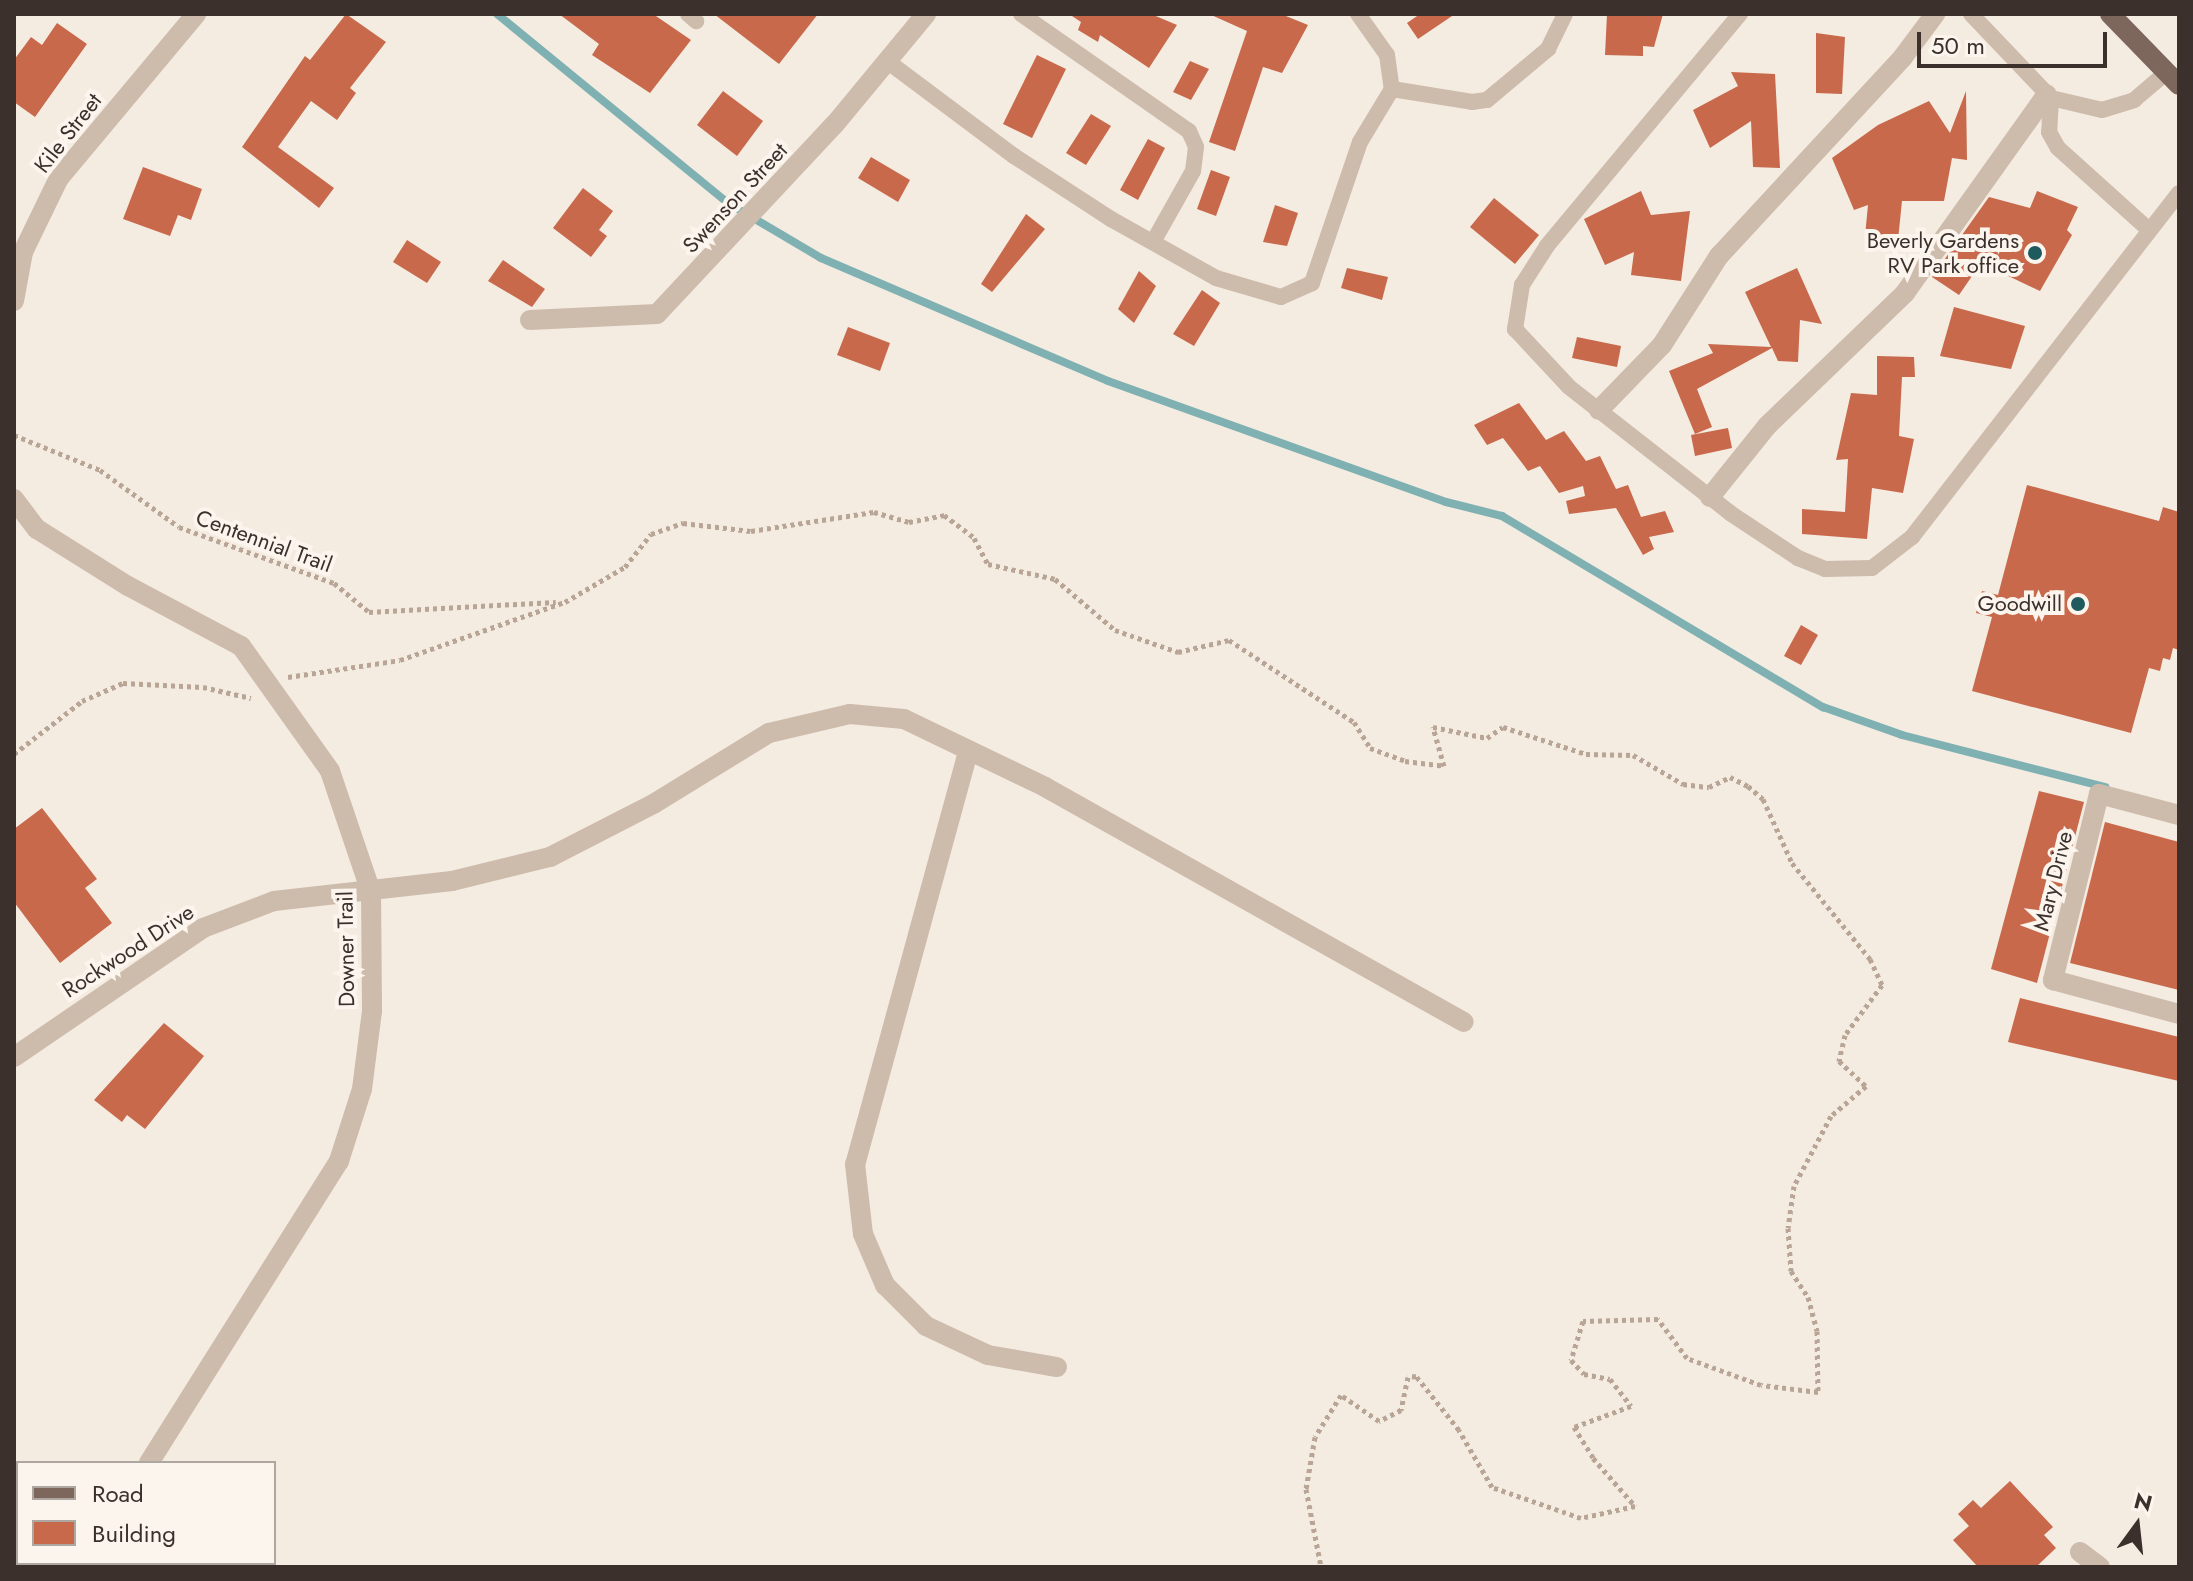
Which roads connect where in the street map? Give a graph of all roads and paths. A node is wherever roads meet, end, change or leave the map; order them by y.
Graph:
1 (196, 14) edge
2 (926, 14) edge
3 (1021, 14) edge
4 (1358, 14) edge
5 (1565, 14) edge
6 (1740, 14) edge
7 (1935, 14) edge
8 (1971, 14) edge
9 (2110, 14) edge
10 (887, 61) junction
11 (2173, 78) edge
12 (1392, 89) junction
13 (2049, 96) junction
14 (2179, 193) edge
15 (2149, 230) junction
16 (1153, 242) junction
17 (14, 301) edge
18 (530, 320) dead end
19 (1599, 410) junction
20 (14, 435) edge
21 (1710, 497) junction
22 (14, 499) edge
23 (565, 602) junction
24 (278, 678) dead end
25 (261, 698) dead end
26 (968, 752) junction
27 (14, 754) edge
28 (2179, 815) edge
29 (371, 892) junction
30 (2179, 1014) edge
31 (1463, 1022) dead end
32 (14, 1057) edge
33 (1057, 1367) dead end
34 (150, 1461) edge
35 (2080, 1552) dead end
36 (1321, 1567) edge
37 (2100, 1567) edge

1 - 17 street, Kile Street
2 - 10 street, Swenson Street
3 - 16 lane
4 - 12 lane
5 - 12 lane
6 - 19 lane
7 - 19 street
8 - 13 lane
9 - 11 main road
10 - 16 lane
10 - 18 street, Swenson Street
11 - 13 lane
12 - 16 lane
13 - 15 lane
13 - 21 street
14 - 15 lane
15 - 21 lane
19 - 21 lane
20 - 23 path, Centennial Trail
22 - 29 street, Downer Trail
23 - 24 path, Centennial Trail
23 - 36 path, Centennial Trail
25 - 27 path
26 - 29 street, Rockwood Drive
26 - 31 street, Rockwood Drive
26 - 33 street
28 - 30 street, Mary Drive
29 - 32 street, Rockwood Drive
29 - 34 street, Downer Trail
35 - 37 street

